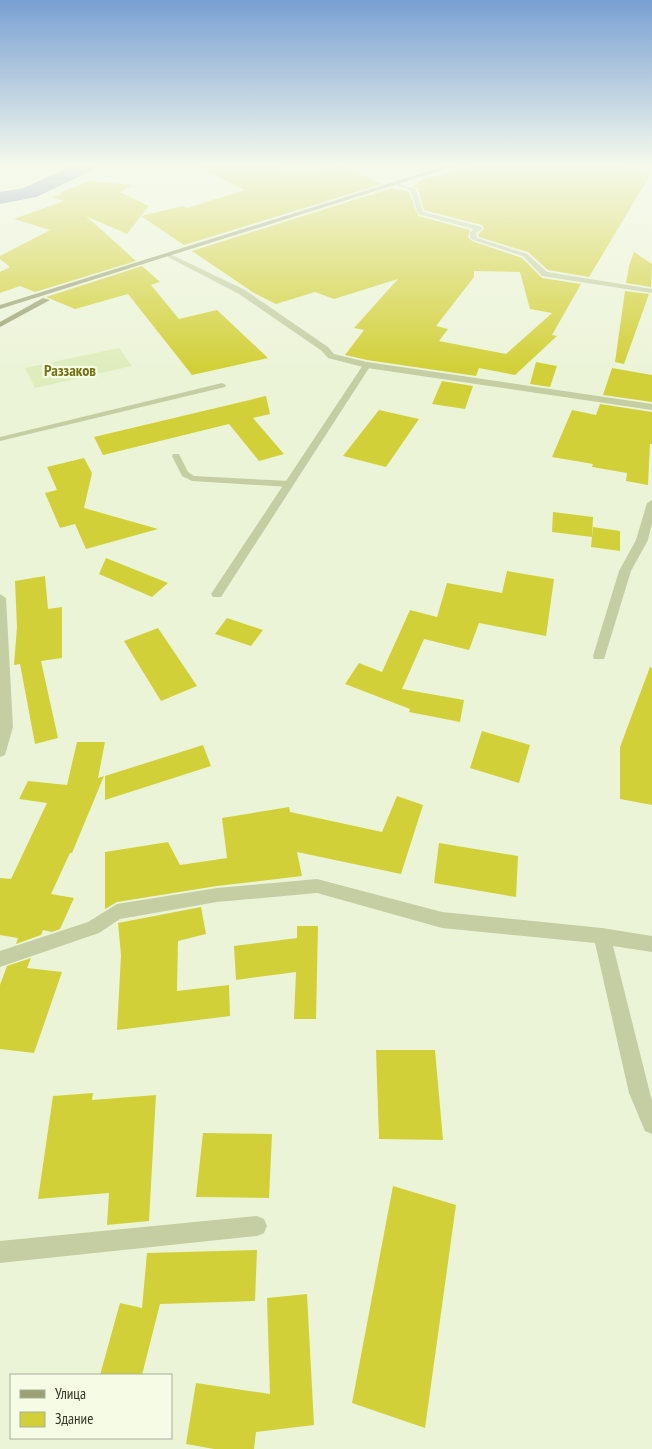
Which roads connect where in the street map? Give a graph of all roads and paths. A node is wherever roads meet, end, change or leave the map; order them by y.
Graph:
1 (243, 233) edge
2 (473, 233) edge
3 (170, 256) junction
4 (68, 287) junction
5 (652, 291) edge
6 (0, 307) edge
7 (0, 325) edge
8 (367, 365) junction
9 (222, 384) dead end
10 (652, 407) edge
11 (0, 439) edge
12 (176, 456) dead end
13 (289, 484) junction
14 (652, 503) edge
15 (217, 594) dead end
16 (0, 598) edge
17 (599, 656) dead end
18 (3, 728) edge
19 (0, 751) edge
20 (602, 936) junction
21 (652, 944) edge
22 (0, 959) edge
23 (652, 1124) edge
24 (257, 1226) dead end
25 (0, 1252) edge

1 - 3 main road
2 - 5 street
3 - 4 main road
3 - 8 street
4 - 6 main road
4 - 7 main road
8 - 10 street
8 - 13 street
9 - 11 lane
12 - 13 lane
13 - 15 street
14 - 17 street
16 - 18 street
18 - 19 street
20 - 21 street
20 - 22 street
20 - 23 street
24 - 25 street

